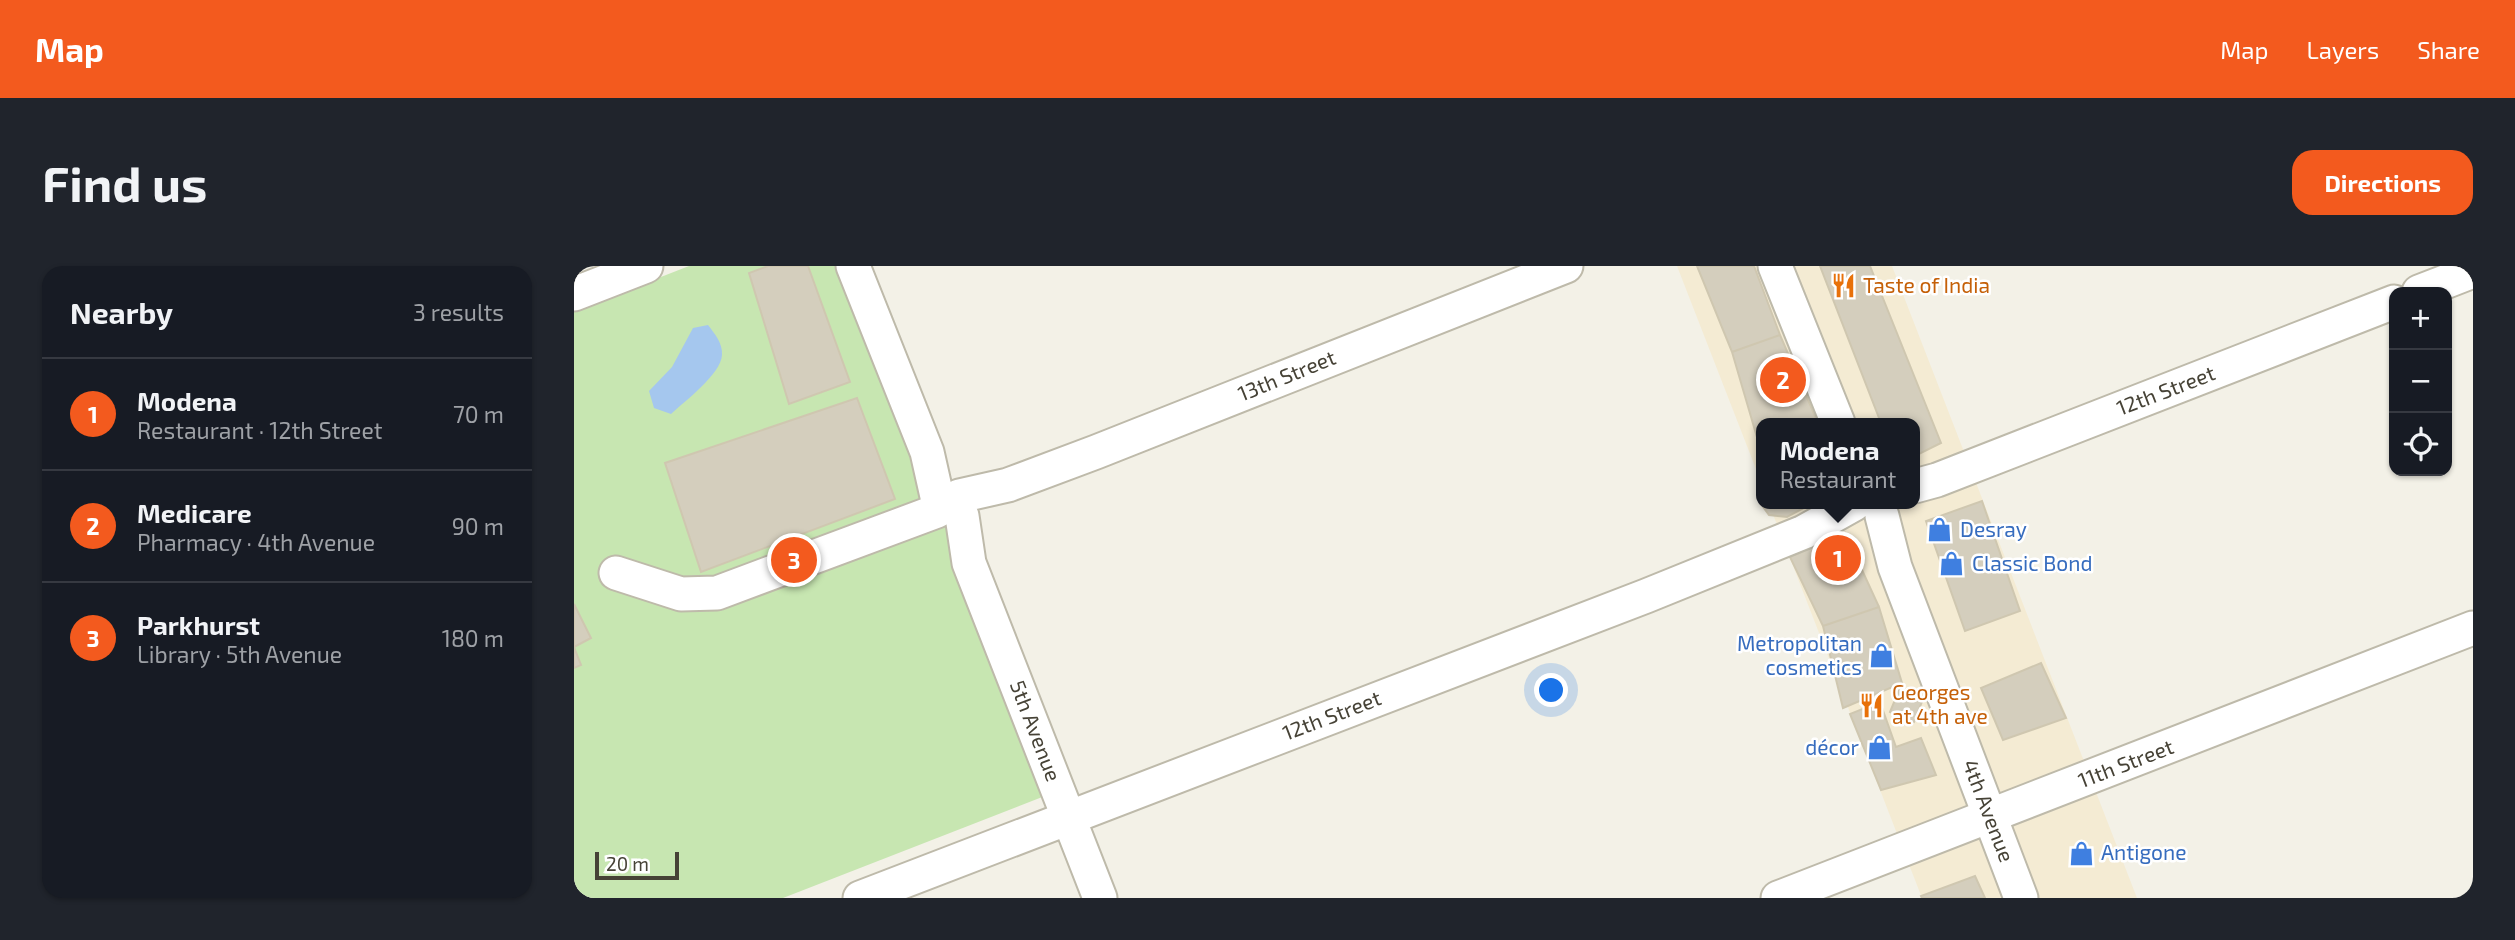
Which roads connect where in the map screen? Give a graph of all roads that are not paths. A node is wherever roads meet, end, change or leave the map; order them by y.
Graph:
1 (646, 266) edge
2 (853, 266) edge
3 (1566, 266) edge
4 (1775, 266) edge
5 (2473, 271) edge
6 (2432, 287) edge
7 (574, 294) edge
8 (2389, 304) edge
9 (1836, 418) edge
10 (1922, 487) edge
11 (951, 506) junction
12 (1873, 511) edge
13 (616, 573) dead end
14 (2473, 628) edge
15 (1069, 817) junction
16 (1990, 817) junction
17 (860, 898) edge
18 (1100, 898) edge
19 (1779, 898) edge
20 (2021, 898) edge

1 - 7 street
2 - 11 street, 5th Avenue
3 - 11 street, 13th Street
4 - 9 street
5 - 6 street
8 - 10 street, 12th Street
11 - 13 street, 13th Street
11 - 15 street, 5th Avenue
12 - 15 street, 12th Street
12 - 16 street, 4th Avenue
14 - 16 street, 11th Street
15 - 17 street, 12th Street
15 - 18 street, 5th Avenue
16 - 19 street, 11th Street
16 - 20 street, 4th Avenue

